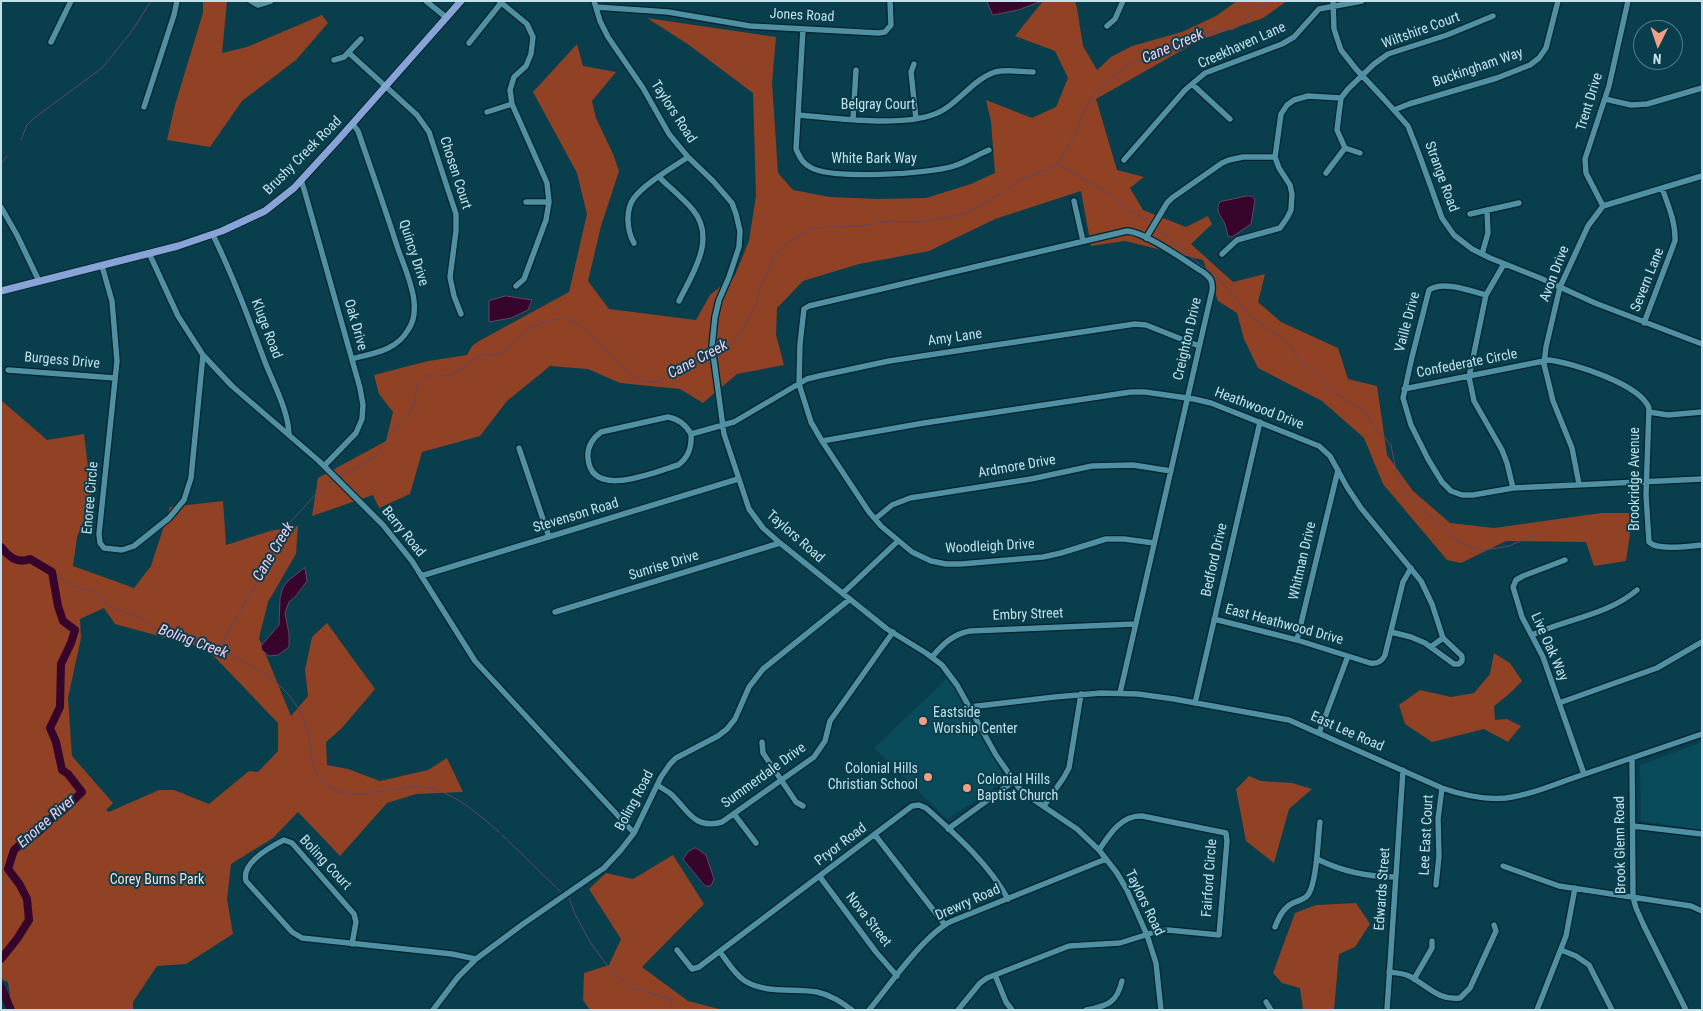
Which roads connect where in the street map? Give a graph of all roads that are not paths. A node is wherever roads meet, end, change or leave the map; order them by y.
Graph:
1 (71, 1) edge
2 (177, 1) edge
3 (251, 1) edge
4 (426, 1) edge
5 (462, 1) edge
6 (890, 1) edge
7 (1123, 1) edge
8 (1362, 1) edge
9 (1558, 1) edge
10 (1628, 1) edge
11 (269, 2) edge
12 (500, 2) edge
13 (595, 4) edge
14 (1333, 4) edge
15 (1493, 16) dead end
16 (447, 18) junction
17 (1108, 26) dead end
18 (803, 29) junction
19 (361, 39) dead end
20 (51, 42) dead end
21 (469, 42) dead end
22 (349, 53) junction
23 (334, 60) dead end
24 (914, 64) dead end
25 (856, 70) dead end
26 (1033, 72) dead end
27 (1362, 76) junction
28 (1192, 84) junction
29 (386, 86) junction
30 (1702, 88) edge
31 (1341, 98) junction
32 (1605, 99) junction
33 (512, 104) junction
34 (144, 107) dead end
35 (1394, 110) junction
36 (488, 112) dead end
37 (798, 115) junction
38 (916, 118) junction
39 (853, 119) junction
40 (1230, 119) dead end
41 (353, 124) junction
42 (1345, 148) junction
43 (989, 150) dead end
44 (1360, 153) dead end
45 (688, 157) junction
46 (1276, 157) junction
47 (1124, 160) dead end
48 (1326, 173) dead end
49 (1702, 176) edge
50 (659, 177) junction
51 (300, 180) junction
52 (1662, 188) junction
53 (1074, 201) dead end
54 (526, 202) dead end
55 (549, 202) junction
56 (1519, 203) dead end
57 (1603, 206) junction
58 (1, 207) edge
59 (1488, 210) junction
60 (1470, 214) dead end
61 (213, 235) junction
62 (1146, 238) junction
63 (1083, 241) junction
64 (634, 243) dead end
65 (149, 253) junction
66 (1222, 254) dead end
67 (1482, 254) junction
68 (1504, 264) junction
69 (102, 266) junction
70 (39, 281) junction
71 (516, 286) dead end
72 (1560, 287) junction
73 (1, 291) edge
74 (1486, 295) junction
75 (679, 301) dead end
76 (461, 314) dead end
77 (1644, 323) junction
78 (1702, 344) edge
79 (1199, 346) junction
80 (203, 355) junction
81 (352, 359) junction
82 (1544, 360) junction
83 (8, 370) dead end
84 (1469, 377) junction
85 (115, 378) junction
86 (799, 384) junction
87 (1404, 390) junction
88 (1187, 398) junction
89 (1649, 412) junction
90 (1702, 412) edge
91 (1260, 422) junction
92 (723, 426) junction
93 (289, 434) junction
94 (691, 434) junction
95 (822, 441) junction
96 (519, 448) dead end
97 (324, 466) junction
98 (1338, 470) junction
99 (1171, 471) junction
100 (738, 479) junction
101 (1702, 479) edge
102 (1646, 481) junction
103 (1579, 484) junction
104 (1347, 487) junction
105 (1514, 488) junction
106 (1333, 489) junction
107 (875, 519) junction
108 (549, 537) junction
109 (898, 541) junction
110 (780, 543) junction
111 (1154, 544) junction
112 (1702, 545) edge
113 (1565, 560) dead end
114 (1411, 568) junction
115 (421, 576) junction
116 (1637, 590) dead end
117 (843, 593) junction
118 (850, 599) junction
119 (556, 612) dead end
120 (1214, 619) junction
121 (1135, 624) junction
122 (893, 632) junction
123 (1391, 632) junction
124 (1532, 635) junction
125 (1443, 638) junction
126 (1297, 640) junction
127 (1702, 642) edge
128 (1432, 646) junction
129 (1348, 656) junction
130 (932, 657) junction
131 (1120, 693) junction
132 (1081, 694) junction
133 (1195, 703) junction
134 (1559, 703) junction
135 (969, 707) junction
136 (1318, 732) junction
137 (1702, 734) edge
138 (762, 742) dead end
139 (1632, 758) junction
140 (1403, 770) junction
141 (1584, 774) junction
142 (781, 780) junction
143 (1014, 781) junction
144 (658, 786) junction
145 (1442, 788) junction
146 (803, 806) dead end
147 (1044, 806) junction
148 (734, 814) junction
149 (1320, 822) dead end
150 (1633, 826) junction
151 (948, 829) junction
152 (634, 833) junction
153 (1702, 834) edge
154 (875, 835) junction
155 (756, 842) dead end
156 (1099, 850) junction
157 (1106, 859) junction
158 (1317, 859) junction
159 (1503, 866) dead end
160 (820, 877) junction
161 (1396, 877) junction
162 (1436, 885) dead end
163 (1575, 888) junction
164 (1633, 897) junction
165 (1008, 899) junction
166 (1702, 911) edge
167 (945, 924) junction
168 (1494, 925) dead end
169 (1275, 927) dead end
170 (1147, 934) junction
171 (1432, 941) dead end
172 (352, 944) junction
173 (677, 950) dead end
174 (1561, 950) junction
175 (720, 952) junction
176 (476, 959) junction
177 (1390, 972) junction
178 (996, 975) junction
179 (897, 976) junction
180 (1414, 979) junction
181 (1122, 981) dead end
182 (1266, 1002) dead end
183 (433, 1010) edge
184 (852, 1010) edge
185 (869, 1010) edge
186 (958, 1010) edge
187 (1012, 1010) edge
188 (1086, 1010) edge
189 (1161, 1010) edge
190 (1271, 1010) edge
191 (1386, 1010) edge
192 (1537, 1010) edge
193 (1612, 1010) edge
194 (1686, 1010) edge

1 - 20 street
2 - 34 street
3 - 11 street
4 - 16 street
5 - 16 main road, Brushy Creek Road
6 - 18 street, Jones Road
7 - 17 street
8 - 14 street
9 - 35 street, Buckingham Way
10 - 32 street, Trent Drive
12 - 21 street
12 - 33 street
13 - 18 street, Jones Road
13 - 45 street, Taylors Road
14 - 27 street, Strange Road
14 - 28 street, Creekhaven Lane
15 - 27 street, Wiltshire Court
16 - 29 main road, Brushy Creek Road
18 - 37 street, White Bark Way
19 - 22 street
22 - 23 street
22 - 29 street, Chosen Court
24 - 38 street
25 - 39 street
26 - 38 street, Belgray Court
27 - 31 street, Wiltshire Court
27 - 35 street, Strange Road
28 - 40 street
28 - 47 street, Creekhaven Lane
29 - 41 main road, Brushy Creek Road
29 - 76 street, Chosen Court
30 - 32 street
31 - 42 street
31 - 46 street
32 - 57 street, Trent Drive
33 - 36 street
33 - 55 street
35 - 67 street, Strange Road
37 - 39 street, Belgray Court
37 - 43 street, White Bark Way
38 - 39 street, Belgray Court
41 - 51 main road, Brushy Creek Road
41 - 81 street, Quincy Drive
42 - 44 street
42 - 48 street
45 - 50 street
45 - 92 street, Taylors Road
46 - 62 street
46 - 66 street
49 - 52 street
50 - 64 street
50 - 75 street
51 - 61 main road, Brushy Creek Road
51 - 81 street, Oak Drive
52 - 57 street
52 - 77 street, Severn Lane
53 - 63 street
54 - 55 street
55 - 71 street
56 - 59 street
57 - 72 street, Avon Drive
58 - 70 street
59 - 60 street
59 - 67 street
61 - 65 main road, Brushy Creek Road
61 - 93 street, Kluge Road
62 - 63 street, Creighton Drive
62 - 79 street, Creighton Drive
63 - 86 street, Creighton Drive
65 - 69 main road, Brushy Creek Road
65 - 80 street, Berry Road
67 - 68 street, Strange Road
68 - 72 street, Strange Road
68 - 74 street
69 - 70 main road, Brushy Creek Road
69 - 85 street, Enoree Circle
70 - 73 main road, Brushy Creek Road
72 - 77 street, Strange Road
72 - 82 street, Avon Drive
74 - 84 street
74 - 87 street, Vaille Drive
77 - 78 street, Strange Road
79 - 86 street, Amy Lane
79 - 88 street, Creighton Drive
80 - 85 street, Enoree Circle
80 - 93 street, Berry Road
81 - 97 street, Oak Drive
82 - 84 street, Confederate Circle
82 - 89 street, Confederate Circle
82 - 103 street, Avon Drive
83 - 85 street, Burgess Drive
84 - 87 street, Confederate Circle
84 - 105 street
86 - 92 street, Amy Lane
86 - 95 street, Woodleigh Drive
87 - 105 street, Confederate Circle
88 - 91 street, Heathwood Drive
88 - 95 street, Heathwood Drive
88 - 99 street, Creighton Drive
89 - 90 street
89 - 102 street, Brookridge Avenue
91 - 98 street, Heathwood Drive
91 - 120 street, Bedford Drive
92 - 94 street, Amy Lane
92 - 100 street, Taylors Road
93 - 97 street, Berry Road
94 - 94 street
95 - 107 street, Woodleigh Drive
96 - 108 street
97 - 115 street, Berry Road
98 - 104 street, Heathwood Drive
98 - 106 street, Whitman Drive
99 - 107 street, Ardmore Drive
99 - 111 street, Creighton Drive
100 - 108 street, Stevenson Road
100 - 110 street, Taylors Road
101 - 102 street, Confederate Circle
102 - 103 street, Confederate Circle
102 - 112 street, Brookridge Avenue
103 - 105 street, Confederate Circle
104 - 106 street
104 - 114 street, Heathwood Drive
106 - 126 street, Whitman Drive
107 - 109 street, Woodleigh Drive
108 - 115 street, Stevenson Road
109 - 111 street, Woodleigh Drive
109 - 117 street
110 - 117 street, Taylors Road
110 - 119 street, Sunrise Drive
111 - 121 street, Creighton Drive
113 - 124 street, Live Oak Way
114 - 123 street
114 - 125 street, Heathwood Drive
115 - 152 street, Berry Road
116 - 124 street
117 - 118 street, Taylors Road
118 - 122 street, Taylors Road
118 - 144 street, Boling Road
120 - 126 street, East Heathwood Drive
120 - 133 street, Bedford Drive
121 - 130 street, Embry Street
121 - 131 street, Creighton Drive
122 - 130 street, Taylors Road
122 - 142 street, Summerdale Drive
123 - 128 street
123 - 129 street
124 - 134 street, Live Oak Way
125 - 128 street
125 - 128 street
126 - 129 street, East Heathwood Drive
127 - 134 street
129 - 136 street
130 - 135 street, Taylors Road
131 - 132 street, East Lee Road
131 - 133 street, East Lee Road
132 - 135 street, East Lee Road
132 - 147 street
133 - 136 street, East Lee Road
134 - 141 street, Live Oak Way
135 - 143 street, Taylors Road
136 - 140 street, East Lee Road
137 - 139 street, East Lee Road
138 - 142 street
139 - 141 street, East Lee Road
139 - 150 street, Brook Glenn Road
140 - 145 street, East Lee Road
140 - 161 street, Edwards Street
141 - 145 street, East Lee Road
142 - 146 street
142 - 148 street, Summerdale Drive
143 - 147 street, Taylors Road
143 - 151 street
144 - 148 street, Summerdale Drive
144 - 152 street, Boling Road
145 - 162 street, Lee East Court
147 - 156 street, Taylors Road
148 - 155 street
149 - 158 street
150 - 153 street
150 - 164 street, Brook Glenn Road
151 - 154 street, Pryor Road
151 - 165 street, Pryor Road
152 - 176 street, Boling Road
154 - 160 street, Pryor Road
154 - 167 street
156 - 157 street, Taylors Road
156 - 170 street, Fairford Circle
157 - 165 street, Drewry Road
157 - 170 street, Taylors Road
158 - 161 street
158 - 169 street
159 - 163 street
160 - 175 street, Pryor Road
160 - 179 street, Nova Street
161 - 177 street, Edwards Street
163 - 164 street
163 - 174 street
164 - 166 street
164 - 194 street, Brook Glenn Road
165 - 167 street, Drewry Road
167 - 179 street, Drewry Road
168 - 180 street
170 - 178 street
170 - 189 street, Taylors Road
171 - 180 street
172 - 172 street, Boling Court
172 - 176 street, Boling Court
173 - 175 street, Pryor Road
174 - 192 street
174 - 193 street
175 - 184 street
176 - 183 street, Boling Road
177 - 180 street
177 - 191 street, Edwards Street
178 - 186 street
178 - 187 street
179 - 185 street, Drewry Road
181 - 188 street
182 - 190 street

